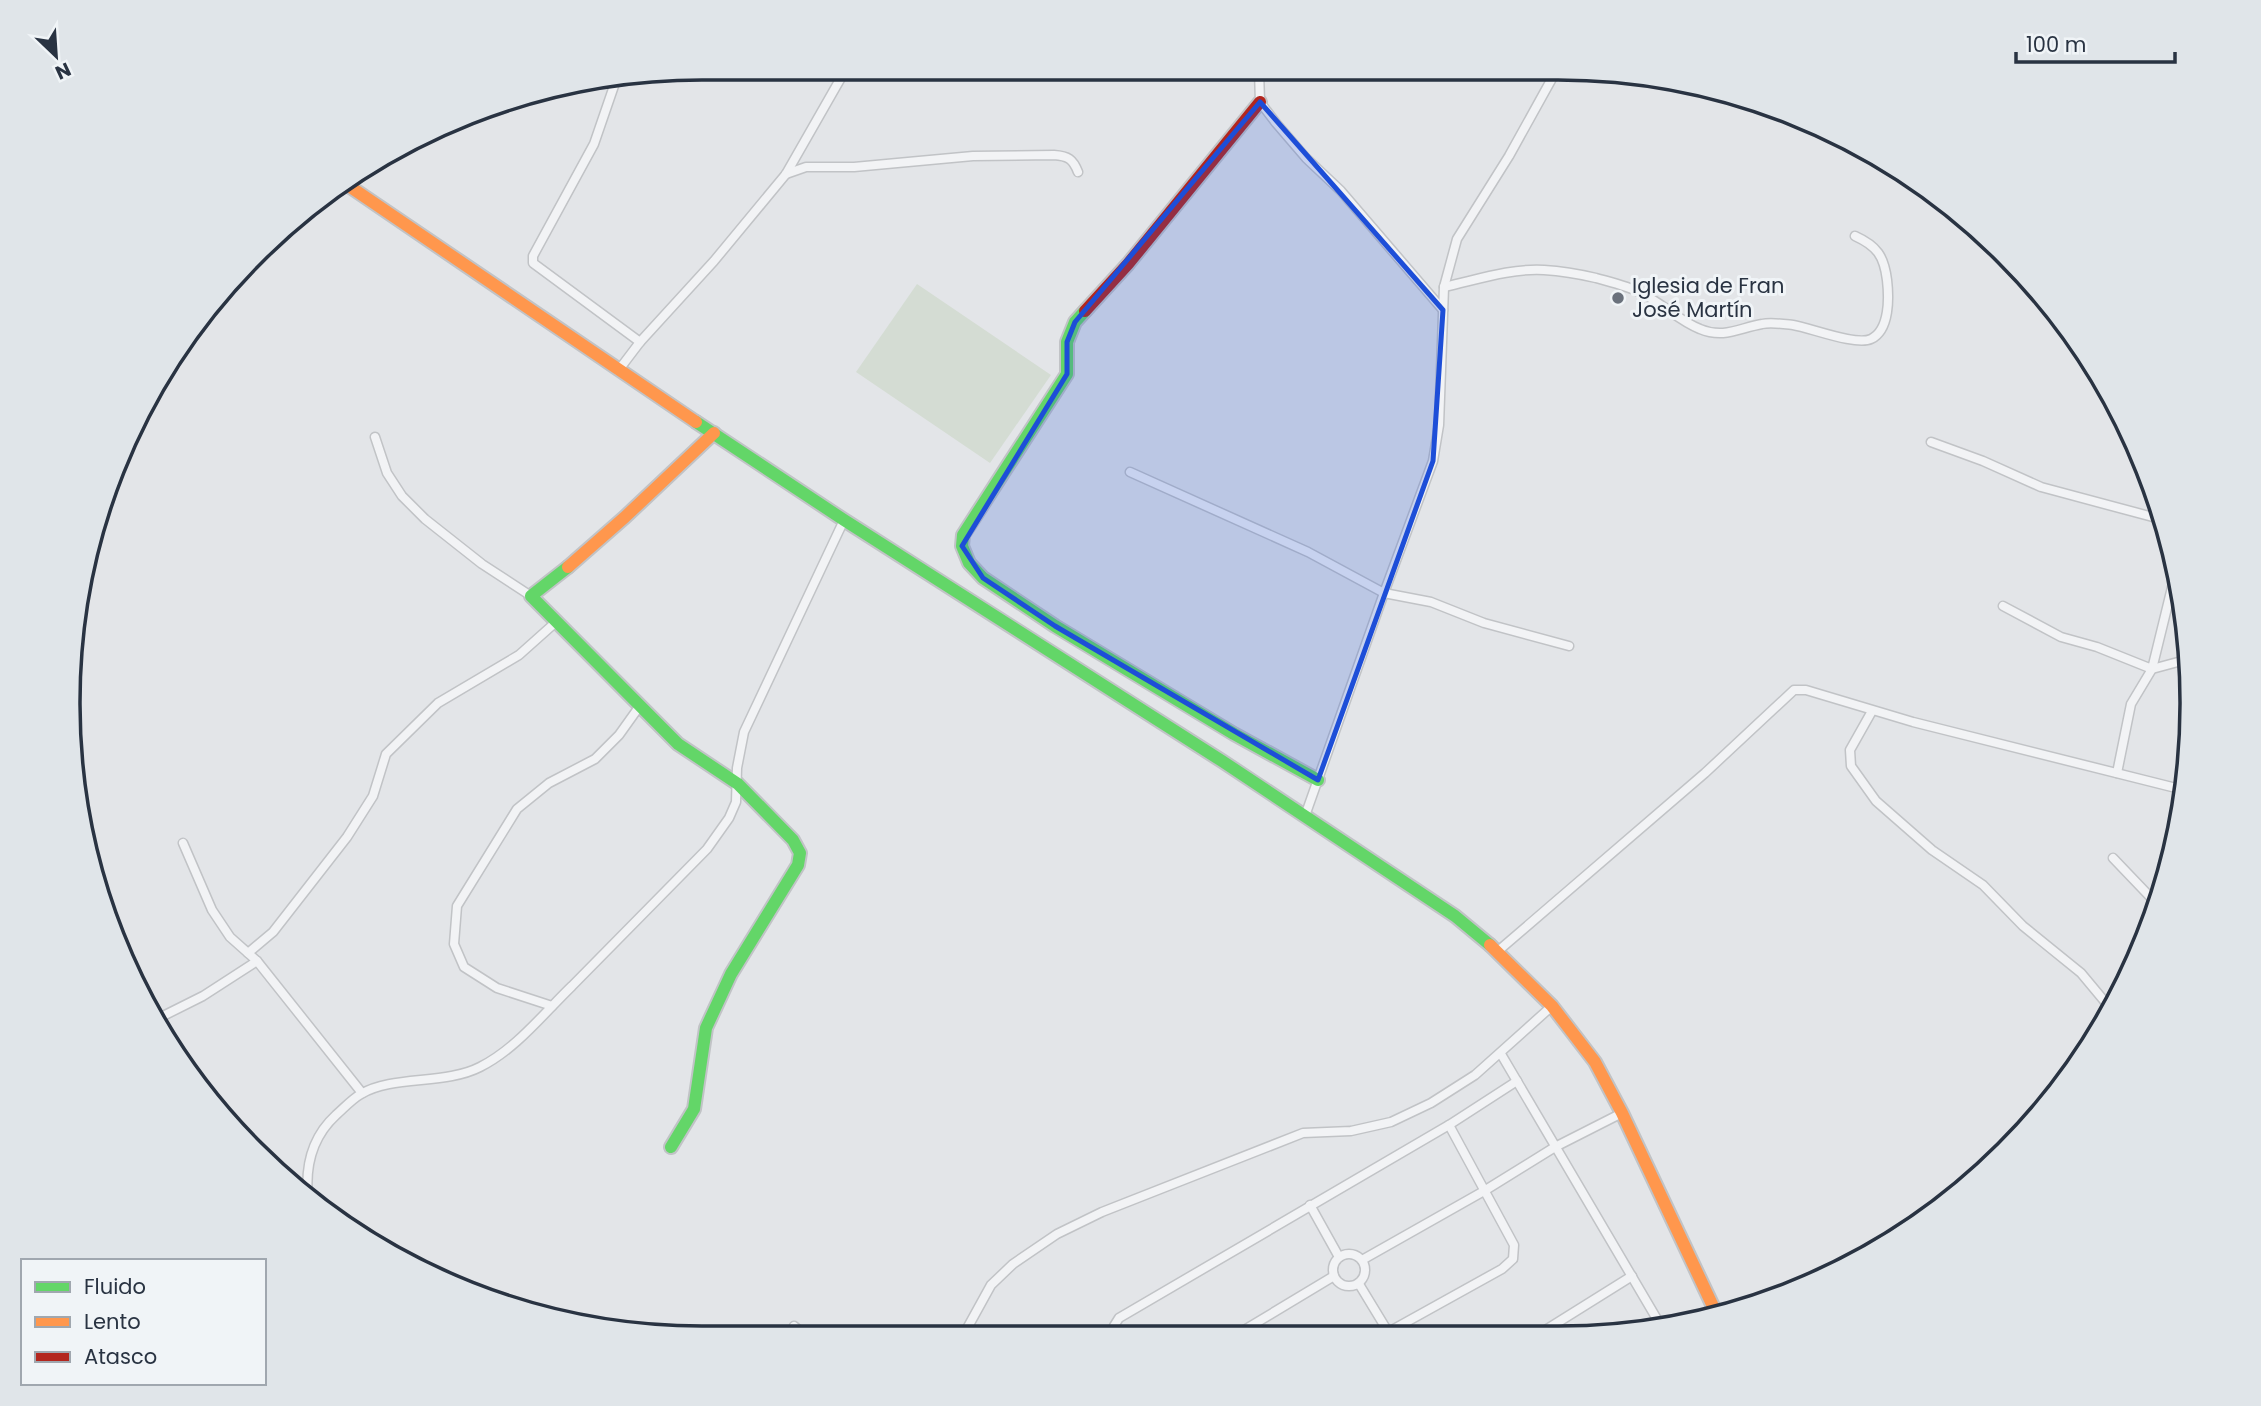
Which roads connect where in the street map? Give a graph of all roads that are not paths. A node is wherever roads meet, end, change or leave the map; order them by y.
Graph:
1 (840, 80) edge
2 (1259, 80) edge
3 (1551, 80) edge
4 (614, 87) edge
5 (1260, 102) junction
6 (1078, 172) dead end
7 (786, 174) junction
8 (352, 188) edge
9 (1855, 236) dead end
10 (1444, 287) junction
11 (1443, 310) junction
12 (640, 342) junction
13 (618, 371) junction
14 (714, 433) junction
15 (375, 437) dead end
16 (1931, 442) dead end
17 (1130, 472) dead end
18 (2151, 517) edge
19 (844, 520) junction
20 (1384, 593) junction
21 (2171, 593) edge
22 (531, 596) junction
23 (2003, 606) dead end
24 (556, 622) junction
25 (1569, 646) dead end
26 (2179, 662) edge
27 (2152, 669) junction
28 (639, 707) junction
29 (1872, 710) junction
30 (2117, 773) junction
31 (1318, 780) junction
32 (738, 784) junction
33 (2174, 788) edge
34 (1305, 816) junction
35 (183, 843) dead end
36 (2113, 859) dead end
37 (2149, 896) edge
38 (1498, 951) junction
39 (248, 953) junction
40 (257, 961) junction
41 (2104, 1001) edge
42 (552, 1006) junction
43 (1552, 1006) junction
44 (165, 1015) edge
45 (1501, 1054) junction
46 (1517, 1082) junction
47 (362, 1093) junction
48 (1622, 1113) junction
49 (1449, 1125) junction
50 (671, 1147) dead end
51 (1555, 1147) junction
52 (306, 1182) edge
53 (1484, 1191) junction
54 (1310, 1205) junction
55 (1339, 1257) junction
56 (1362, 1260) junction
57 (1334, 1276) junction
58 (1632, 1276) junction
59 (1359, 1284) junction
60 (1713, 1306) edge
61 (1656, 1317) edge
62 (968, 1326) edge
63 (1114, 1326) edge
64 (1251, 1326) edge
65 (1383, 1326) edge
66 (1402, 1326) edge
67 (1552, 1326) edge

1 - 7 street
2 - 5 street
3 - 10 street
4 - 12 street
5 - 11 street
5 - 31 street
6 - 7 street
7 - 12 street
8 - 13 street
9 - 10 street
10 - 11 street
11 - 20 street
12 - 13 street
13 - 14 street
14 - 19 street
14 - 22 street
15 - 22 street
16 - 18 street
17 - 20 street
19 - 32 street
19 - 34 street
20 - 25 street
20 - 31 street
21 - 27 street
22 - 24 street
23 - 27 street
24 - 28 street
24 - 39 street
26 - 27 street
27 - 30 street
28 - 32 street
28 - 42 street
29 - 30 street
29 - 38 street
29 - 41 street
30 - 33 street
31 - 34 street
32 - 42 street
32 - 50 street
34 - 38 street
35 - 39 street
36 - 37 street
38 - 43 street
39 - 40 street
40 - 44 street
40 - 47 street
42 - 47 street
43 - 45 street
43 - 48 street
45 - 46 street
45 - 62 street
46 - 49 street
46 - 51 street
47 - 52 street
48 - 51 street
48 - 60 street
49 - 53 street
49 - 54 street
51 - 53 street
51 - 58 street
53 - 56 street
53 - 66 street
54 - 55 street
54 - 63 street
55 - 56 street
55 - 57 street
56 - 59 street
57 - 59 street
57 - 64 street
58 - 61 street
58 - 67 street
59 - 65 street

